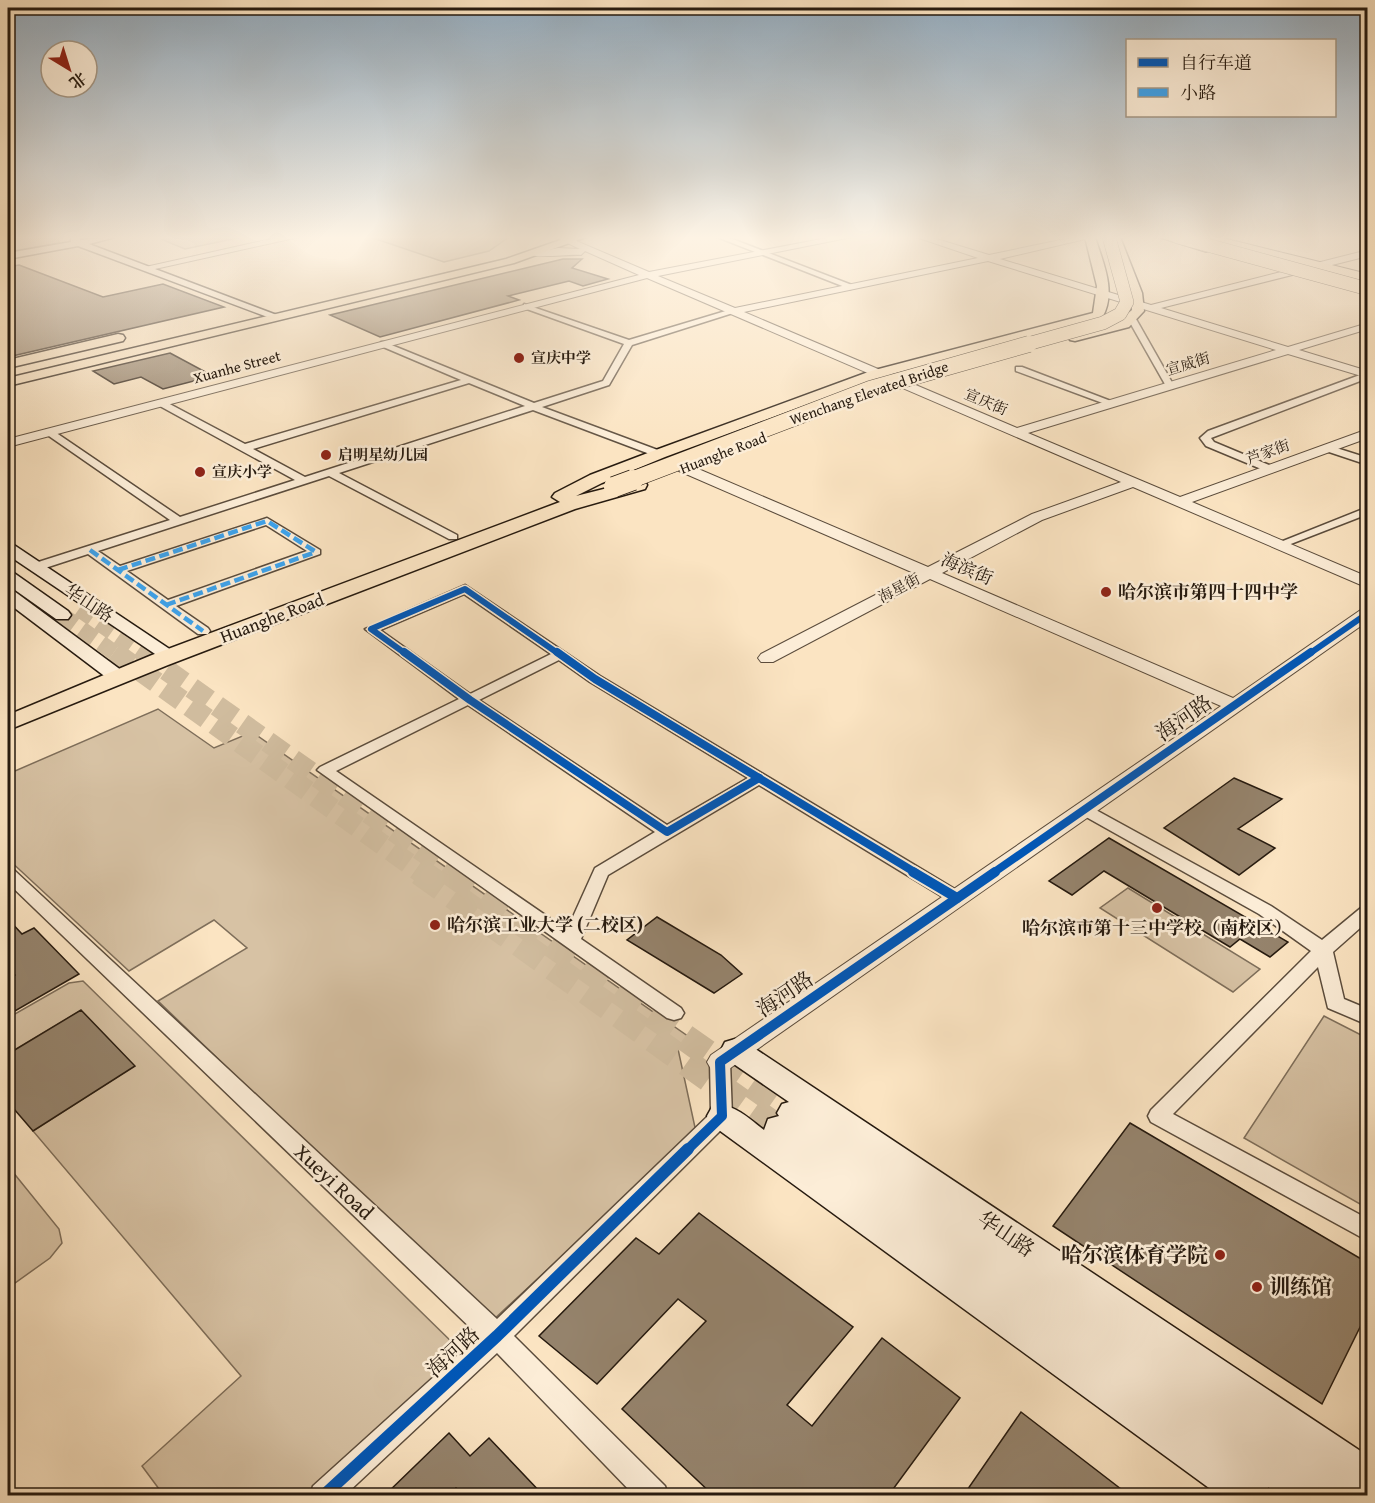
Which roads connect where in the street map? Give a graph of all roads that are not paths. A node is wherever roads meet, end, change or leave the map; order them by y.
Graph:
1 (258, 307) edge
2 (278, 307) edge
3 (280, 307) edge
4 (523, 307) edge
5 (530, 307) edge
6 (721, 307) edge
7 (756, 307) edge
8 (1101, 307) edge
9 (1113, 307) edge
10 (1125, 307) edge
11 (1144, 307) joint
12 (266, 310) junction
13 (732, 312) junction
14 (228, 313) dead end
15 (1131, 319) junction
16 (1368, 326) edge
17 (136, 334) dead end
18 (629, 342) junction
19 (384, 344) junction
20 (1287, 350) junction
21 (8, 364) edge
22 (1019, 369) dead end
23 (8, 370) edge
24 (876, 374) junction
25 (8, 375) edge
26 (1367, 375) edge
27 (469, 380) junction
28 (8, 382) edge
29 (901, 384) junction
30 (1170, 386) junction
31 (160, 403) junction
32 (1112, 403) junction
33 (532, 406) junction
34 (49, 432) junction
35 (1017, 432) junction
36 (1368, 433) edge
37 (8, 443) edge
38 (244, 448) junction
39 (1327, 448) junction
40 (659, 454) junction
41 (1368, 462) edge
42 (684, 468) junction
43 (1270, 469) junction
44 (330, 472) junction
45 (305, 481) junction
46 (1135, 482) junction
47 (609, 484) junction
48 (565, 501) junction
49 (1180, 502) junction
50 (1368, 510) edge
51 (178, 522) junction
52 (453, 537) junction
53 (1279, 545) junction
54 (8, 548) edge
55 (90, 550) junction
56 (8, 561) edge
57 (36, 567) junction
58 (118, 570) junction
59 (927, 573) junction
60 (8, 577) edge
61 (1368, 583) edge
62 (8, 595) edge
63 (166, 605) junction
64 (79, 609) tunnel mouth
65 (1368, 613) edge
66 (62, 615) tunnel mouth
67 (203, 631) junction
68 (165, 652) junction
69 (560, 655) junction
70 (767, 658) dead end
71 (112, 673) junction
72 (470, 700) junction
73 (1235, 705) junction
74 (8, 710) edge
75 (8, 723) edge
76 (759, 778) junction
77 (1085, 809) junction
78 (667, 832) junction
79 (8, 874) edge
80 (957, 898) junction
81 (1368, 911) edge
82 (571, 942) junction
83 (1323, 950) junction
84 (674, 1013) dead end
85 (1368, 1018) edge
86 (728, 1056) junction
87 (722, 1116) junction
88 (1368, 1231) edge
89 (497, 1336) junction
90 (1368, 1479) edge
91 (323, 1496) edge
92 (655, 1496) edge
93 (1253, 1496) edge
94 (1313, 1496) edge
95 (1355, 1496) edge

1 - 12 main road
2 - 12 main road
3 - 12 main road
4 - 19 street, Xuanhe Street
5 - 18 street
6 - 13 street, 宣庆街
7 - 13 street
8 - 24 main road, Huanghe Road
9 - 47 highway, Wenchang Elevated Bridge
10 - 47 highway, Wenchang Elevated Bridge, bridge
11 - 15 main road
11 - 20 street
12 - 14 main road
12 - 23 main road
12 - 25 main road
12 - 28 main road
13 - 18 street
13 - 24 street, 宣庆街
15 - 29 main road, Huanghe Road
15 - 30 street
16 - 20 street, 宣威街
17 - 21 main road
18 - 33 street
19 - 27 street
19 - 31 street, Xuanhe Street
20 - 26 street
20 - 30 street, 宣威街
22 - 32 street
24 - 29 street, 宣庆街
24 - 40 main road, Huanghe Road
26 - 43 street
27 - 33 street
27 - 38 street
29 - 35 street, 宣庆街
29 - 42 main road, Huanghe Road
30 - 32 street, 宣威街
31 - 34 street, Xuanhe Street
31 - 38 street
32 - 35 street, 宣威街
33 - 40 street
33 - 44 street
34 - 37 street, Xuanhe Street
34 - 51 street
35 - 46 street, 宣庆街
36 - 39 street, 芦家街
38 - 45 street
39 - 41 street
39 - 43 street, 芦家街
40 - 48 main road, Huanghe Road
42 - 48 main road, Huanghe Road
42 - 59 street, 海滨街
43 - 49 street, 芦家街
44 - 45 street
44 - 52 street
45 - 51 street
46 - 49 street, 宣庆街
46 - 59 street, 海星街
47 - 48 main road, Huanghe Road
48 - 52 main road, Huanghe Road
48 - 68 main road, Huanghe Road
49 - 53 street, 宣庆街
50 - 53 street
51 - 55 street
52 - 67 main road, Huanghe Road
53 - 61 street, 宣庆街
54 - 57 main road, 华山路
55 - 57 street
55 - 58 street
56 - 64 main road
57 - 68 main road, 华山路
58 - 63 street
58 - 63 street
59 - 70 street, 海星街
59 - 73 street, 海滨街
60 - 66 main road
62 - 71 main road
63 - 67 street
65 - 73 street, 海河路
67 - 68 main road, Huanghe Road
68 - 71 main road, Huanghe Road
69 - 72 street
69 - 72 street
69 - 76 street
71 - 74 main road, Huanghe Road
71 - 75 main road, Huanghe Road
72 - 78 street
72 - 82 street
73 - 77 street, 海河路
76 - 78 street
76 - 80 street
77 - 80 street, 海河路
77 - 83 street
78 - 82 street
79 - 89 street, Xueyi Road
80 - 86 street, 海河路
81 - 83 street
82 - 84 street
83 - 85 street
83 - 88 street
86 - 87 street
86 - 90 main road, 华山路
87 - 89 street, 海河路
87 - 93 main road
89 - 91 street, 海河路
89 - 92 street, Xueyi Road
94 - 95 main road

